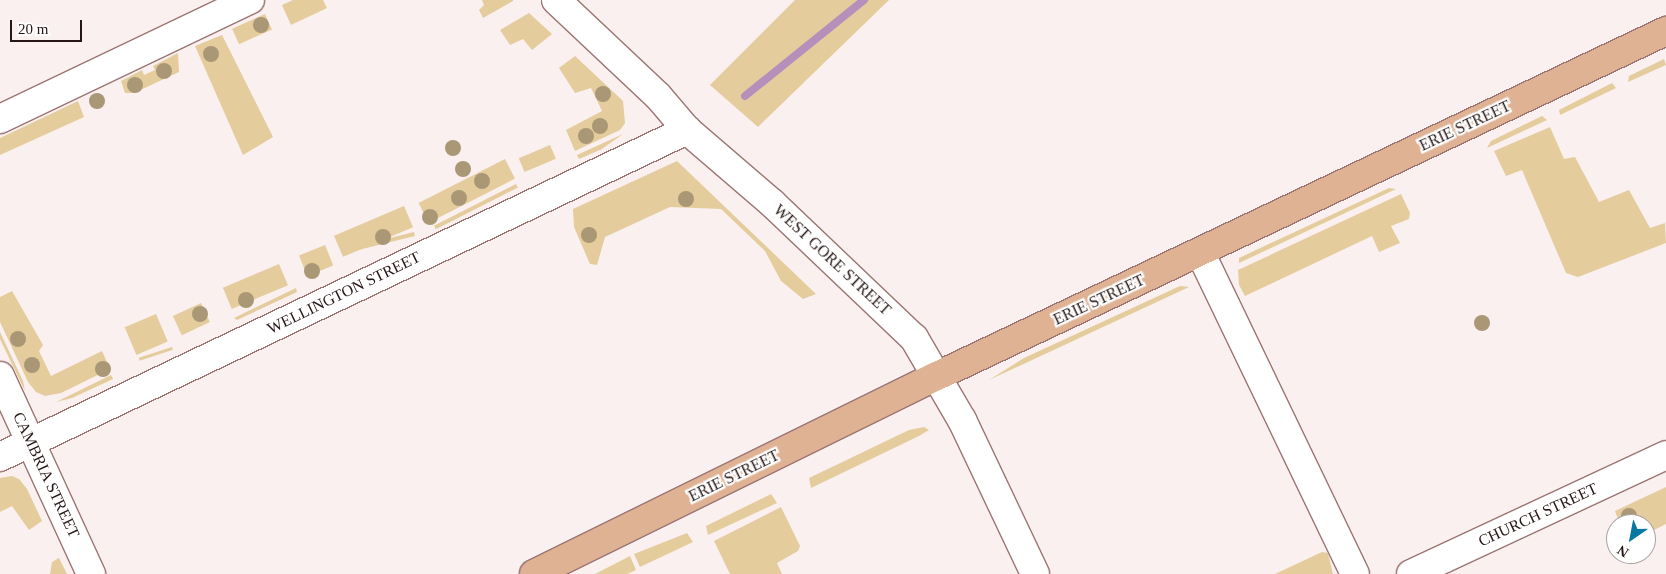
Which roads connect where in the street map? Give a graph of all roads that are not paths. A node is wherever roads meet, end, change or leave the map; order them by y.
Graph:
1 (250, 0) edge
2 (556, 0) edge
3 (1666, 31) edge
4 (0, 119) edge
5 (687, 130) junction
6 (1200, 252) junction
7 (0, 376) edge
8 (937, 376) junction
9 (32, 442) junction
10 (1666, 455) edge
11 (0, 457) edge
12 (91, 574) edge
13 (534, 574) edge
14 (1034, 574) edge
15 (1355, 574) edge
16 (1411, 574) edge

1 - 4 street
2 - 5 street, WEST GORE STREET
3 - 6 main road, ERIE STREET
5 - 8 street, WEST GORE STREET
5 - 9 street, WELLINGTON STREET
6 - 8 main road, ERIE STREET
6 - 15 street
7 - 9 street, CAMBRIA STREET
8 - 13 main road, ERIE STREET
8 - 14 street, WEST GORE STREET
9 - 11 street, WELLINGTON STREET
9 - 12 street, CAMBRIA STREET
10 - 16 street, CHURCH STREET

